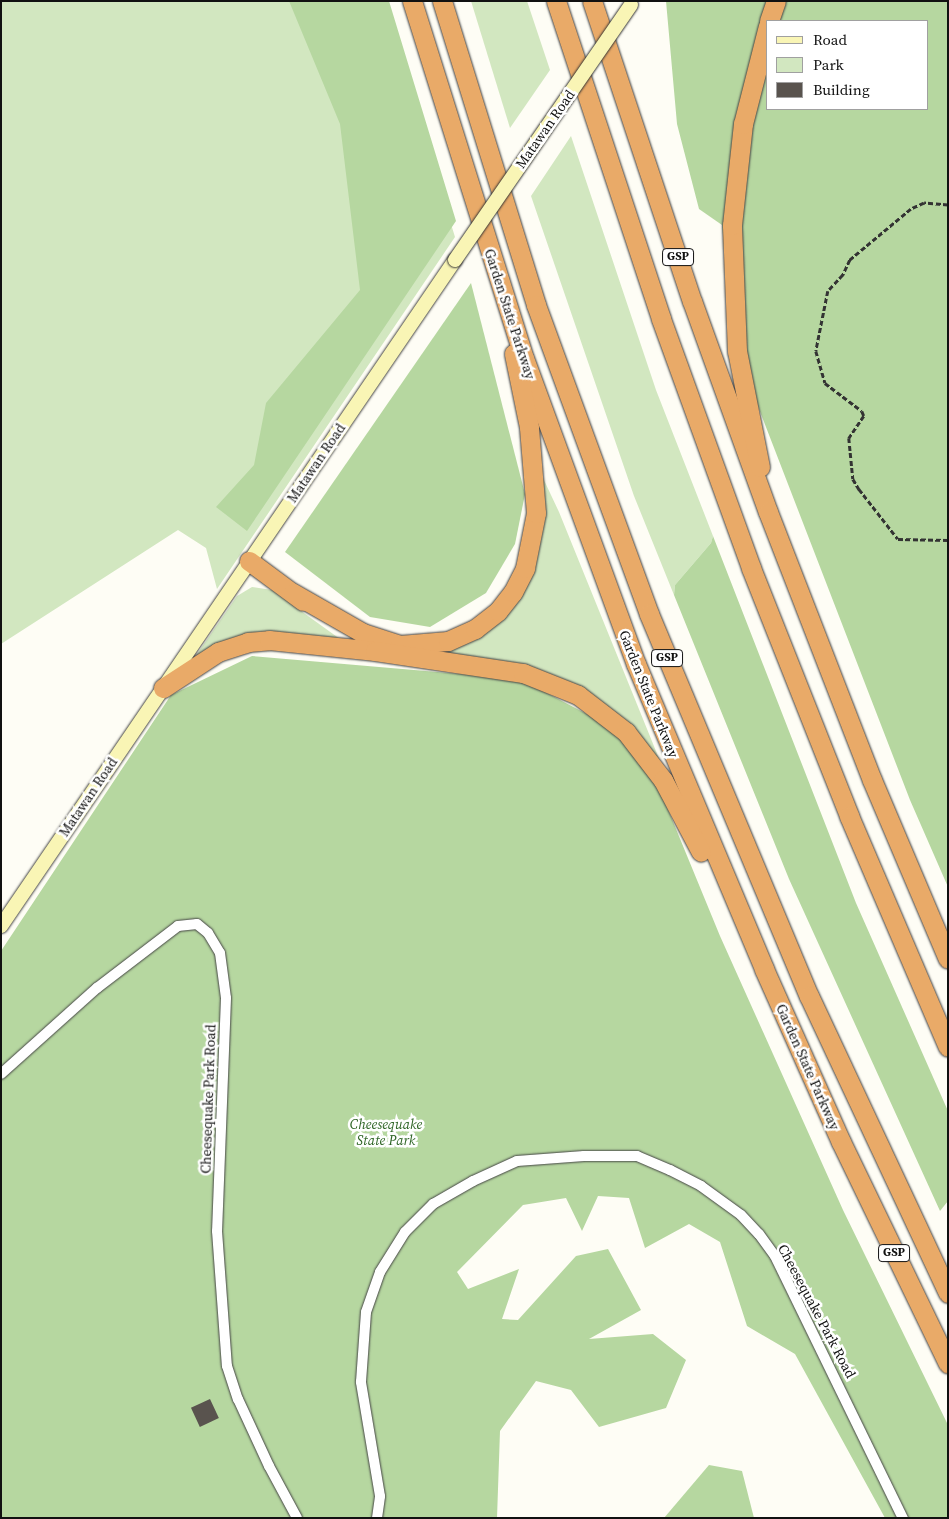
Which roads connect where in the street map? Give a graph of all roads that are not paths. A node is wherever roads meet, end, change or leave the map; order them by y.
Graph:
1 (412, 1) edge
2 (442, 1) edge
3 (556, 1) edge
4 (592, 1) edge
5 (776, 1) edge
6 (633, 3) edge
7 (769, 20) edge
8 (766, 34) edge
9 (509, 313) junction
10 (768, 512) junction
11 (249, 561) junction
12 (293, 593) junction
13 (375, 651) junction
14 (163, 688) junction
15 (1, 926) edge
16 (745, 926) junction
17 (948, 960) edge
18 (948, 1046) edge
19 (1, 1074) edge
20 (948, 1293) edge
21 (948, 1363) edge
22 (298, 1518) edge
23 (378, 1518) edge
24 (903, 1518) edge

1 - 9 highway, Garden State Parkway / GSP
2 - 20 highway, Garden State Parkway / GSP
3 - 18 highway, GSP
4 - 10 highway, GSP
5 - 7 highway
6 - 11 main road, Matawan Road, bridge
8 - 10 highway
9 - 12 highway
9 - 16 highway, Garden State Parkway / GSP
10 - 17 highway, GSP
11 - 12 highway
11 - 14 main road, Matawan Road
12 - 13 highway
13 - 14 highway
13 - 16 highway
14 - 15 main road, Matawan Road
16 - 21 highway, Garden State Parkway / GSP
19 - 22 street, Cheesequake Park Road
23 - 24 street, Cheesequake Park Road

